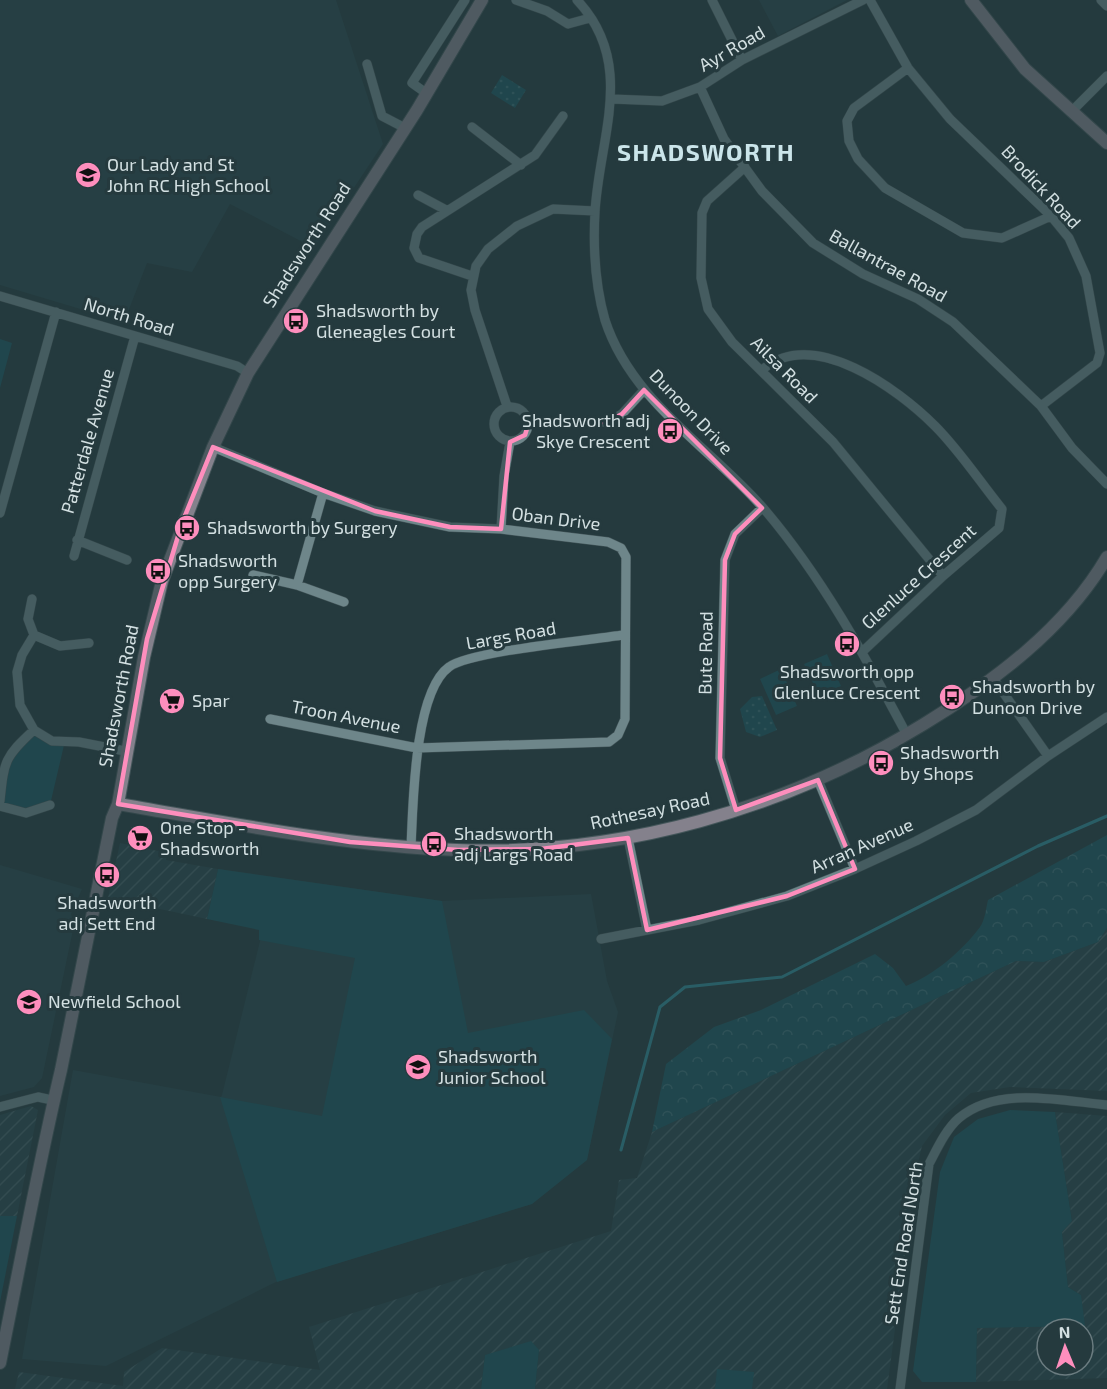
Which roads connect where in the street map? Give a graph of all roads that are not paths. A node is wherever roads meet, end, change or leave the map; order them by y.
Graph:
1 (465, 0) edge
2 (482, 0) edge
3 (516, 0) edge
4 (577, 0) edge
5 (712, 0) edge
6 (862, 0) edge
7 (870, 0) edge
8 (971, 0) edge
9 (1101, 0) edge
10 (1107, 6) edge
11 (590, 18) junction
12 (742, 60) junction
13 (367, 64) dead end
14 (908, 68) junction
15 (1107, 76) edge
16 (700, 87) junction
17 (426, 93) junction
18 (612, 99) junction
19 (1072, 111) junction
20 (563, 116) dead end
21 (472, 127) dead end
22 (405, 128) junction
23 (1107, 143) edge
24 (521, 165) junction
25 (745, 167) junction
26 (418, 195) dead end
27 (446, 210) junction
28 (595, 211) junction
29 (1051, 216) junction
30 (472, 276) junction
31 (0, 296) edge
32 (56, 312) junction
33 (135, 336) junction
34 (762, 370) junction
35 (248, 373) junction
36 (644, 390) junction
37 (507, 406) junction
38 (1041, 406) junction
39 (529, 422) junction
40 (510, 442) junction
41 (213, 447) junction
42 (1107, 484) edge
43 (322, 493) junction
44 (762, 508) junction
45 (0, 513) edge
46 (501, 529) junction
47 (77, 540) junction
48 (74, 556) dead end
49 (1107, 557) edge
50 (127, 560) dead end
51 (253, 575) dead end
52 (943, 576) junction
53 (297, 585) junction
54 (32, 599) dead end
55 (344, 602) dead end
56 (34, 635) junction
57 (623, 635) junction
58 (89, 643) dead end
59 (861, 652) junction
60 (993, 678) junction
61 (1107, 717) edge
62 (270, 720) dead end
63 (34, 730) junction
64 (907, 735) junction
65 (417, 748) junction
66 (125, 751) junction
67 (1048, 756) junction
68 (818, 780) junction
69 (0, 801) edge
70 (118, 804) junction
71 (50, 805) dead end
72 (0, 806) edge
73 (736, 810) junction
74 (628, 838) junction
75 (411, 847) junction
76 (855, 869) junction
77 (647, 930) junction
78 (600, 939) dead end
79 (52, 1100) junction
80 (1107, 1105) edge
81 (0, 1107) edge
82 (0, 1363) edge
83 (900, 1389) edge

1 - 17 street
2 - 17 main road, Shadsworth Road
3 - 11 street
4 - 11 street, Dunoon Drive
5 - 12 street
6 - 12 street, Ayr Road
7 - 14 street, Brodick Road
8 - 19 main road
9 - 10 street
11 - 18 street, Dunoon Drive
12 - 16 street, Ayr Road
13 - 22 street
14 - 29 street, Brodick Road
14 - 29 street
15 - 19 street
16 - 18 street, Ayr Road
16 - 25 street, Ballantrae Road
17 - 22 main road, Shadsworth Road
18 - 28 street, Dunoon Drive
19 - 23 main road
20 - 24 street
21 - 24 street
22 - 35 main road, Shadsworth Road
24 - 27 street
25 - 34 street, Ailsa Road
25 - 38 street, Ballantrae Road
26 - 27 street
27 - 30 street
28 - 30 street
28 - 36 street, Dunoon Drive
29 - 38 street, Brodick Road
30 - 37 street
31 - 32 street, North Road
32 - 33 street, North Road
32 - 45 street
33 - 35 street, North Road
33 - 47 street, Patterdale Avenue
34 - 52 street, Ailsa Road
34 - 52 street, Glenluce Crescent
35 - 41 main road, Shadsworth Road
36 - 39 street
36 - 44 street, Dunoon Drive
37 - 39 street
37 - 40 street
38 - 42 street, Ballantrae Road
39 - 40 street
40 - 46 street
41 - 43 street, Oban Drive
41 - 66 main road, Shadsworth Road
43 - 46 street, Oban Drive
43 - 53 street
44 - 59 street, Dunoon Drive
44 - 73 street, Bute Road
46 - 57 street, Oban Drive
47 - 48 street, Patterdale Avenue
47 - 50 street
49 - 60 main road, Rothesay Road
51 - 53 street
52 - 59 street, Glenluce Crescent
53 - 55 street
54 - 56 street
56 - 58 street
56 - 63 street
57 - 65 street, Largs Road
57 - 65 street, Oban Drive
59 - 64 street, Dunoon Drive
60 - 64 main road, Rothesay Road
60 - 67 street
61 - 67 street, Arran Avenue
62 - 65 street, Troon Avenue
63 - 66 street
63 - 69 street
64 - 68 main road, Rothesay Road
65 - 75 street, Largs Road
66 - 70 main road, Shadsworth Road
67 - 76 street, Arran Avenue
68 - 73 main road, Rothesay Road
68 - 76 street
70 - 75 main road, Rothesay Road
70 - 79 main road, Shadsworth Road
71 - 72 street
73 - 74 main road, Rothesay Road
74 - 75 main road, Rothesay Road
74 - 77 street
76 - 77 street, Arran Avenue
77 - 78 street, Arran Avenue
79 - 81 street
79 - 82 main road, Shadsworth Road
80 - 83 street, Sett End Road North

